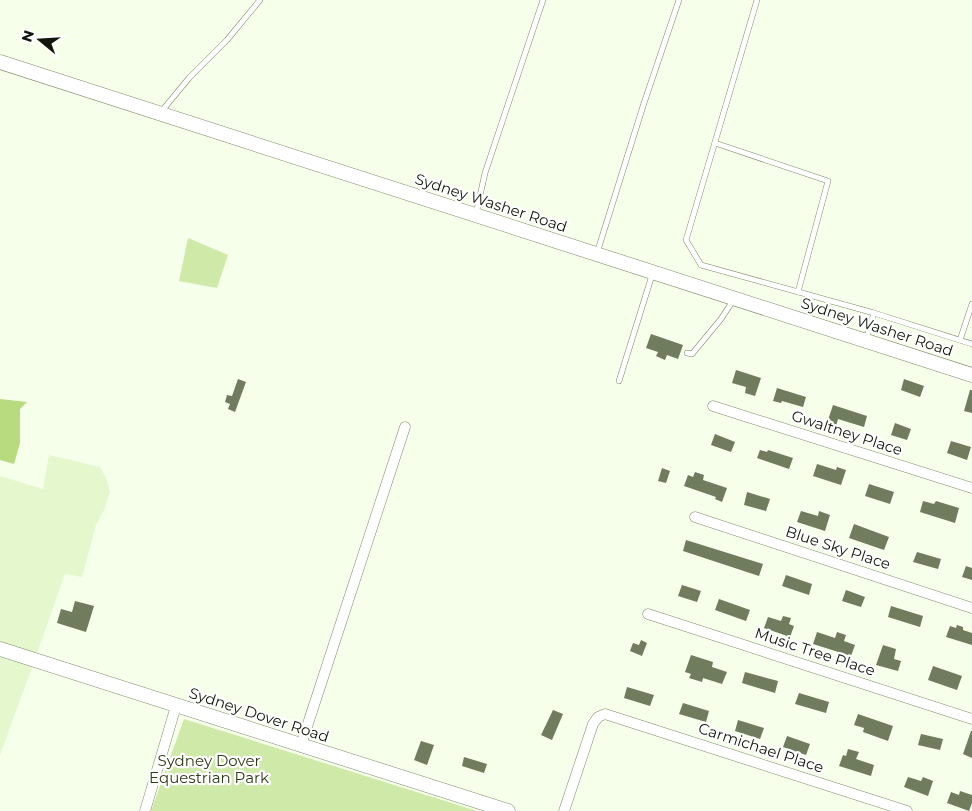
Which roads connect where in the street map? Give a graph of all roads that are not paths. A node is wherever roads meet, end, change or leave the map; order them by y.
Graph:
1 (260, 0) edge
2 (543, 0) edge
3 (679, 0) edge
4 (757, 0) edge
5 (0, 62) edge
6 (160, 113) junction
7 (714, 143) junction
8 (476, 215) junction
9 (597, 254) junction
10 (653, 272) junction
11 (798, 292) junction
12 (734, 298) junction
13 (972, 304) edge
14 (874, 313) junction
15 (865, 340) junction
16 (960, 340) junction
17 (972, 344) edge
18 (687, 353) dead end
19 (972, 374) edge
20 (619, 380) dead end
21 (713, 406) dead end
22 (405, 427) dead end
23 (972, 488) edge
24 (696, 518) dead end
25 (972, 608) edge
26 (648, 614) dead end
27 (0, 649) edge
28 (176, 706) junction
29 (972, 719) edge
30 (301, 745) junction
31 (145, 811) edge
32 (508, 811) edge
33 (564, 811) edge
34 (907, 811) edge

1 - 6 lane
2 - 8 lane
3 - 9 lane
4 - 7 lane
5 - 6 street, Sydney Washer Road
6 - 8 street, Sydney Washer Road
7 - 11 lane
7 - 11 lane
8 - 9 street, Sydney Washer Road
9 - 10 street, Sydney Washer Road
10 - 12 street, Sydney Washer Road
10 - 20 lane
11 - 14 lane
12 - 15 street, Sydney Washer Road
12 - 18 lane
13 - 16 lane
14 - 15 lane
14 - 16 lane
15 - 19 street, Sydney Washer Road
16 - 17 lane
21 - 23 street, Gwaltney Place
22 - 30 street
24 - 25 street, Blue Sky Place
26 - 29 street, Music Tree Place
27 - 28 street, Sydney Dover Road
28 - 30 street, Sydney Dover Road
28 - 31 street
30 - 32 street, Sydney Dover Road
33 - 34 street, Carmichael Place

